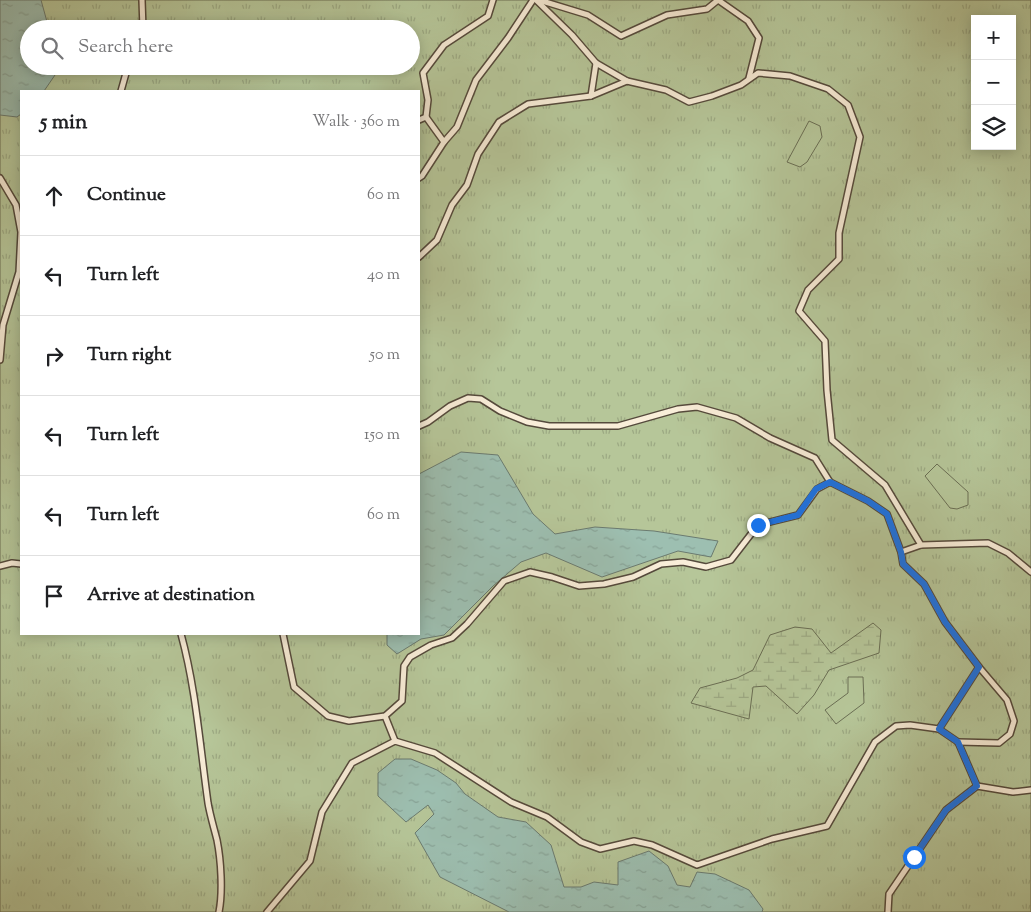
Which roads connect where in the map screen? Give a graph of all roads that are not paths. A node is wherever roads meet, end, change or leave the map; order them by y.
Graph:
1 (142, 0) edge
2 (492, 0) edge
3 (536, 0) edge
4 (718, 0) edge
5 (143, 20) edge
6 (596, 63) junction
7 (125, 75) edge
8 (749, 79) junction
9 (626, 81) junction
10 (121, 90) edge
11 (591, 96) junction
12 (426, 117) junction
13 (420, 120) edge
14 (444, 142) junction
15 (420, 177) edge
16 (0, 178) edge
17 (20, 227) edge
18 (20, 252) edge
19 (420, 256) edge
20 (0, 360) edge
21 (420, 426) edge
22 (830, 482) junction
23 (921, 545) junction
24 (901, 552) junction
25 (20, 564) edge
26 (0, 566) edge
27 (1031, 572) edge
28 (181, 635) edge
29 (283, 635) edge
30 (979, 667) junction
31 (385, 716) junction
32 (939, 729) junction
33 (395, 740) junction
34 (958, 742) junction
35 (977, 786) junction
36 (1031, 790) edge
37 (218, 912) edge
38 (267, 912) edge
39 (888, 912) edge

1 - 5 lane
2 - 12 lane
3 - 4 lane
3 - 6 lane
3 - 14 lane
4 - 8 lane
6 - 9 lane
6 - 11 lane
7 - 10 lane
8 - 9 lane
8 - 23 lane
9 - 11 lane
11 - 19 lane
12 - 13 lane
12 - 14 lane
14 - 15 lane
16 - 17 lane
18 - 20 lane
21 - 22 lane
22 - 24 lane
22 - 31 lane
23 - 24 lane
23 - 27 lane
24 - 30 lane
25 - 26 lane
28 - 37 lane
29 - 31 lane
30 - 32 lane
30 - 34 lane
31 - 33 lane
32 - 33 lane
32 - 34 lane
33 - 38 lane
34 - 35 lane
35 - 36 lane
35 - 39 lane

